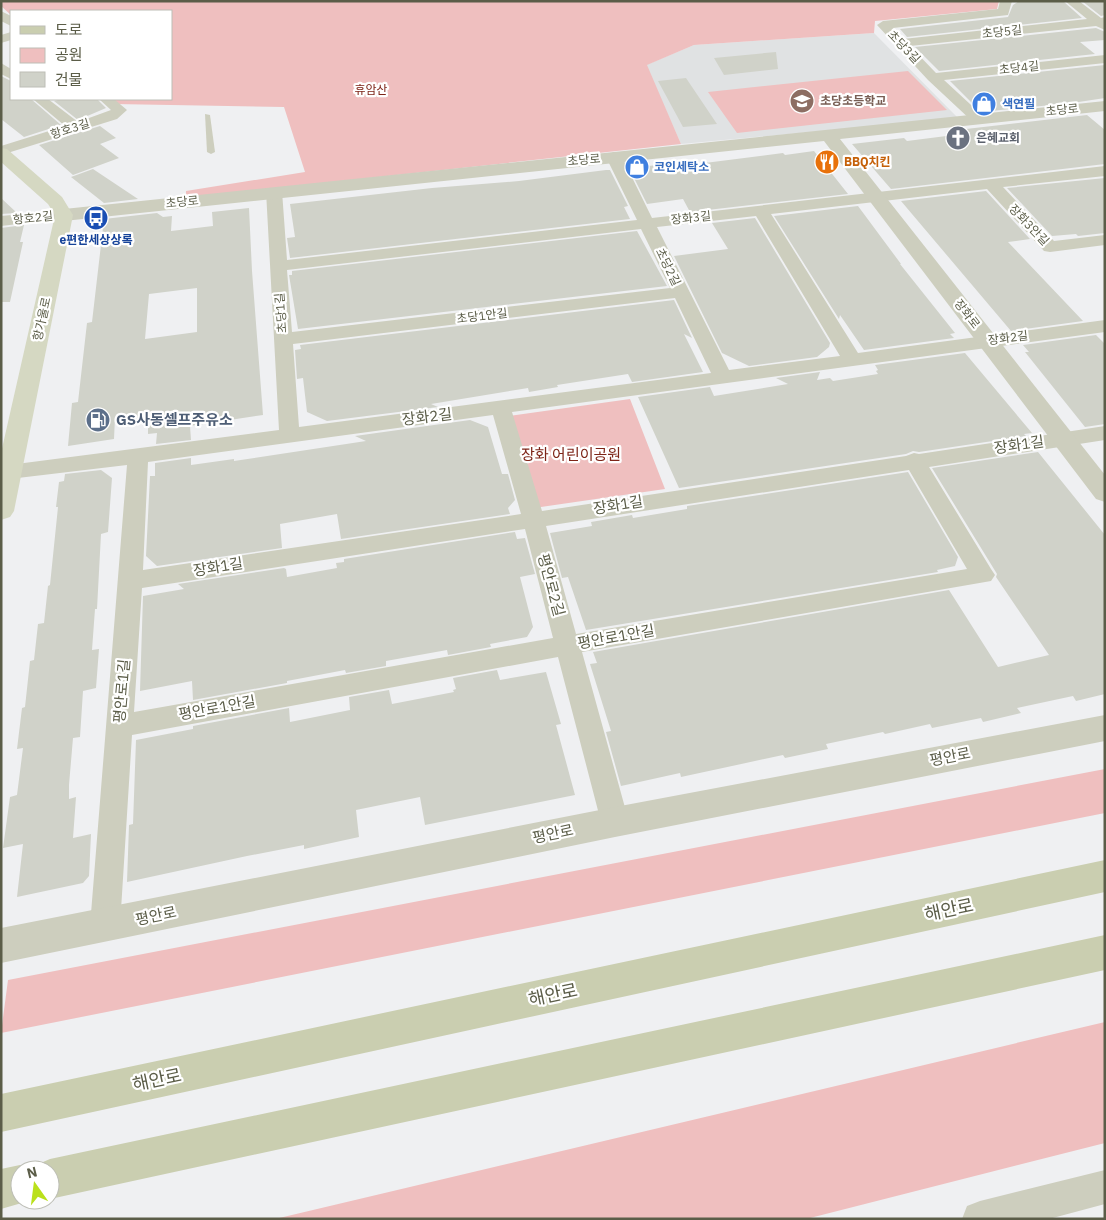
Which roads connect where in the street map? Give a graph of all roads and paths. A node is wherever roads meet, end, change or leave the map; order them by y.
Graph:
1 (1006, 1) edge
2 (1071, 1) edge
3 (1103, 23) edge
4 (900, 42) junction
5 (1105, 59) edge
6 (933, 77) junction
7 (41, 100) edge
8 (107, 100) edge
9 (1105, 106) edge
10 (207, 115) dead end
11 (978, 119) junction
12 (75, 127) junction
13 (829, 136) junction
14 (1, 152) edge
15 (211, 152) dead end
16 (614, 157) junction
17 (1105, 171) edge
18 (992, 184) junction
19 (274, 191) junction
20 (877, 197) junction
21 (760, 210) junction
22 (64, 215) junction
23 (1, 221) edge
24 (647, 223) junction
25 (1105, 240) edge
26 (278, 266) junction
27 (680, 292) junction
28 (1105, 326) edge
29 (283, 340) junction
30 (987, 340) junction
31 (852, 359) junction
32 (722, 376) junction
33 (500, 408) junction
34 (1105, 433) edge
35 (289, 435) junction
36 (1064, 439) junction
37 (138, 456) junction
38 (914, 460) junction
39 (5, 473) edge
40 (1105, 493) edge
41 (1, 511) edge
42 (533, 518) junction
43 (132, 580) junction
44 (567, 645) junction
45 (119, 726) junction
46 (1105, 728) edge
47 (615, 822) junction
48 (1105, 876) edge
49 (105, 926) junction
50 (1, 946) edge
51 (1105, 952) edge
52 (1, 1113) edge
53 (60, 1177) edge
54 (1105, 1187) edge
55 (980, 1219) edge

1 - 4 street, 초당3길
2 - 3 street
3 - 4 street, 초당5길
4 - 6 street, 초당3길
5 - 6 street, 초당4길
6 - 11 street, 초당3길
7 - 12 street
8 - 12 street, 항호3길
9 - 11 street, 초당로
10 - 15 lane
11 - 13 street, 초당로
12 - 14 street, 항호3길
13 - 16 street, 초당로
13 - 20 street, 장화로
14 - 22 main road
16 - 19 street, 초당로
16 - 24 street, 초당2길
17 - 18 street, 장화3길
18 - 20 street, 장화3길
18 - 25 street, 장화3안길
19 - 22 street, 초당로
19 - 26 street, 초당1길
20 - 21 street, 장화3길
20 - 30 street, 장화로
21 - 24 street, 장화3길
21 - 31 street
22 - 23 street, 항호2길
22 - 39 main road, 항가울로
24 - 26 street, 장화3길
24 - 27 street, 초당2길
26 - 29 street, 초당1길
27 - 29 street, 초당1안길
27 - 32 street, 초당2길
28 - 30 street, 장화2길
29 - 35 street, 초당1길
30 - 31 street, 장화2길
30 - 36 street, 장화로
31 - 32 street, 장화2길
32 - 33 street, 장화2길
33 - 35 street, 장화2길
33 - 42 street, 평안로2길
34 - 36 street, 장화1길
35 - 37 street, 장화2길
36 - 38 street, 장화1길
36 - 40 street, 장화로
37 - 39 street, 장화2길
37 - 43 street, 평안로1길
38 - 42 street, 장화1길
38 - 44 street, 평안로1안길
39 - 41 main road, 항가울로
42 - 43 street, 장화1길
42 - 44 street, 평안로2길
43 - 45 street, 평안로1길
44 - 45 street, 평안로1안길
44 - 47 street, 평안로2길
45 - 49 street, 평안로1길
46 - 47 street, 평안로
47 - 49 street, 평안로
48 - 52 main road, 해안로
49 - 50 street, 평안로
51 - 53 main road
54 - 55 street

